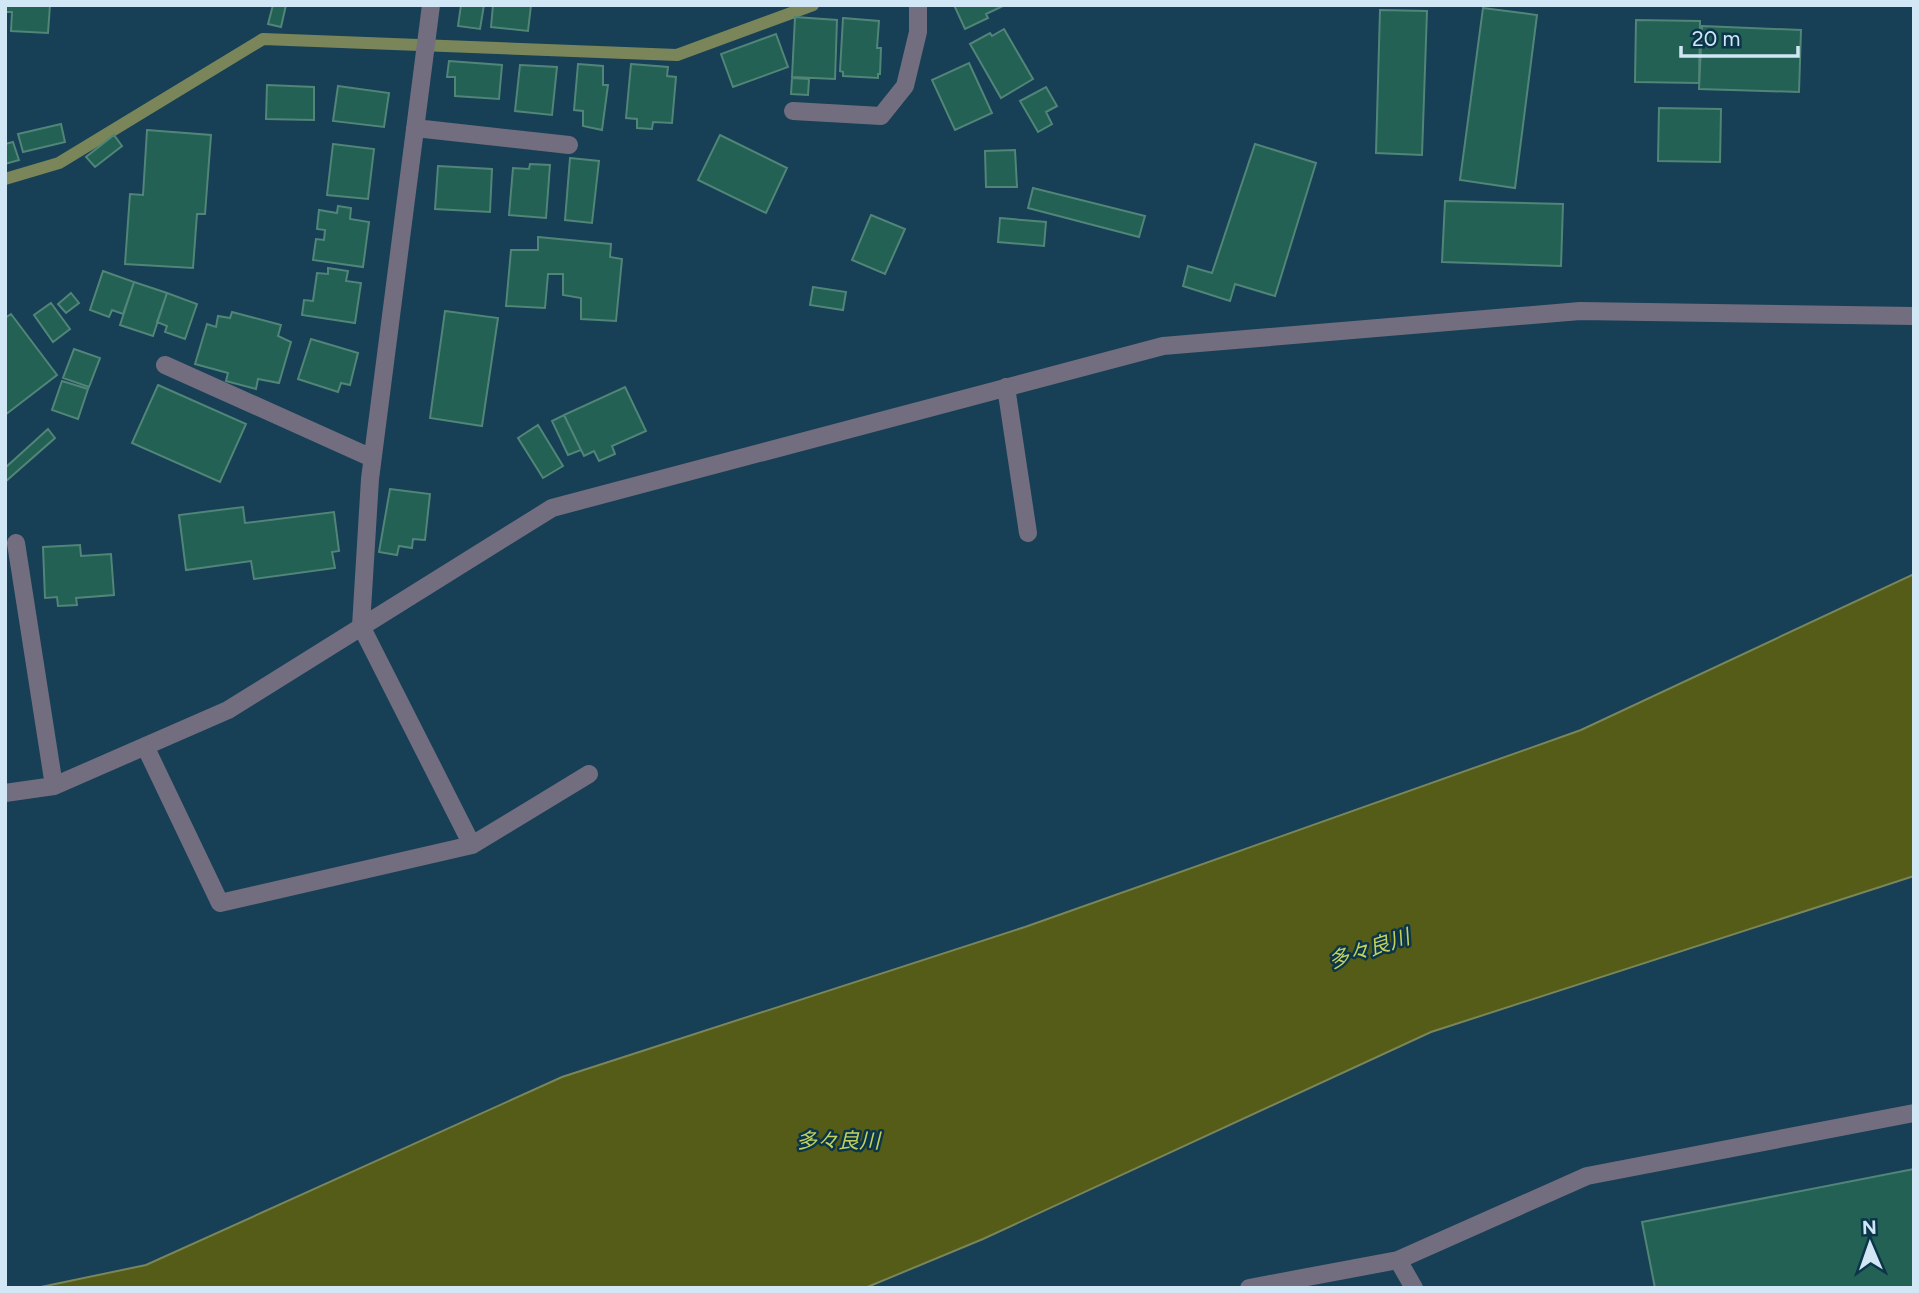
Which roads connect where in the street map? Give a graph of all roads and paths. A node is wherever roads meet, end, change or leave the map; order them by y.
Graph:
1 (431, 5) edge
2 (918, 5) edge
3 (793, 111) dead end
4 (415, 128) junction
5 (569, 145) dead end
6 (1914, 316) edge
7 (165, 365) dead end
8 (1006, 387) junction
9 (372, 458) junction
10 (1028, 533) dead end
11 (16, 542) dead end
12 (360, 626) junction
13 (145, 746) junction
14 (589, 774) dead end
15 (54, 786) junction
16 (5, 793) edge
17 (472, 845) junction
18 (1914, 1113) edge
19 (1398, 1260) junction
20 (1249, 1288) edge
21 (1414, 1288) edge

1 - 4 street
2 - 3 street
4 - 5 street
4 - 9 street
6 - 8 street
7 - 9 street
8 - 10 street
8 - 12 street
9 - 12 street
11 - 15 street
12 - 13 street
12 - 17 street
13 - 15 street
13 - 17 street
14 - 17 street
15 - 16 street
18 - 19 street
19 - 20 street
19 - 21 street

